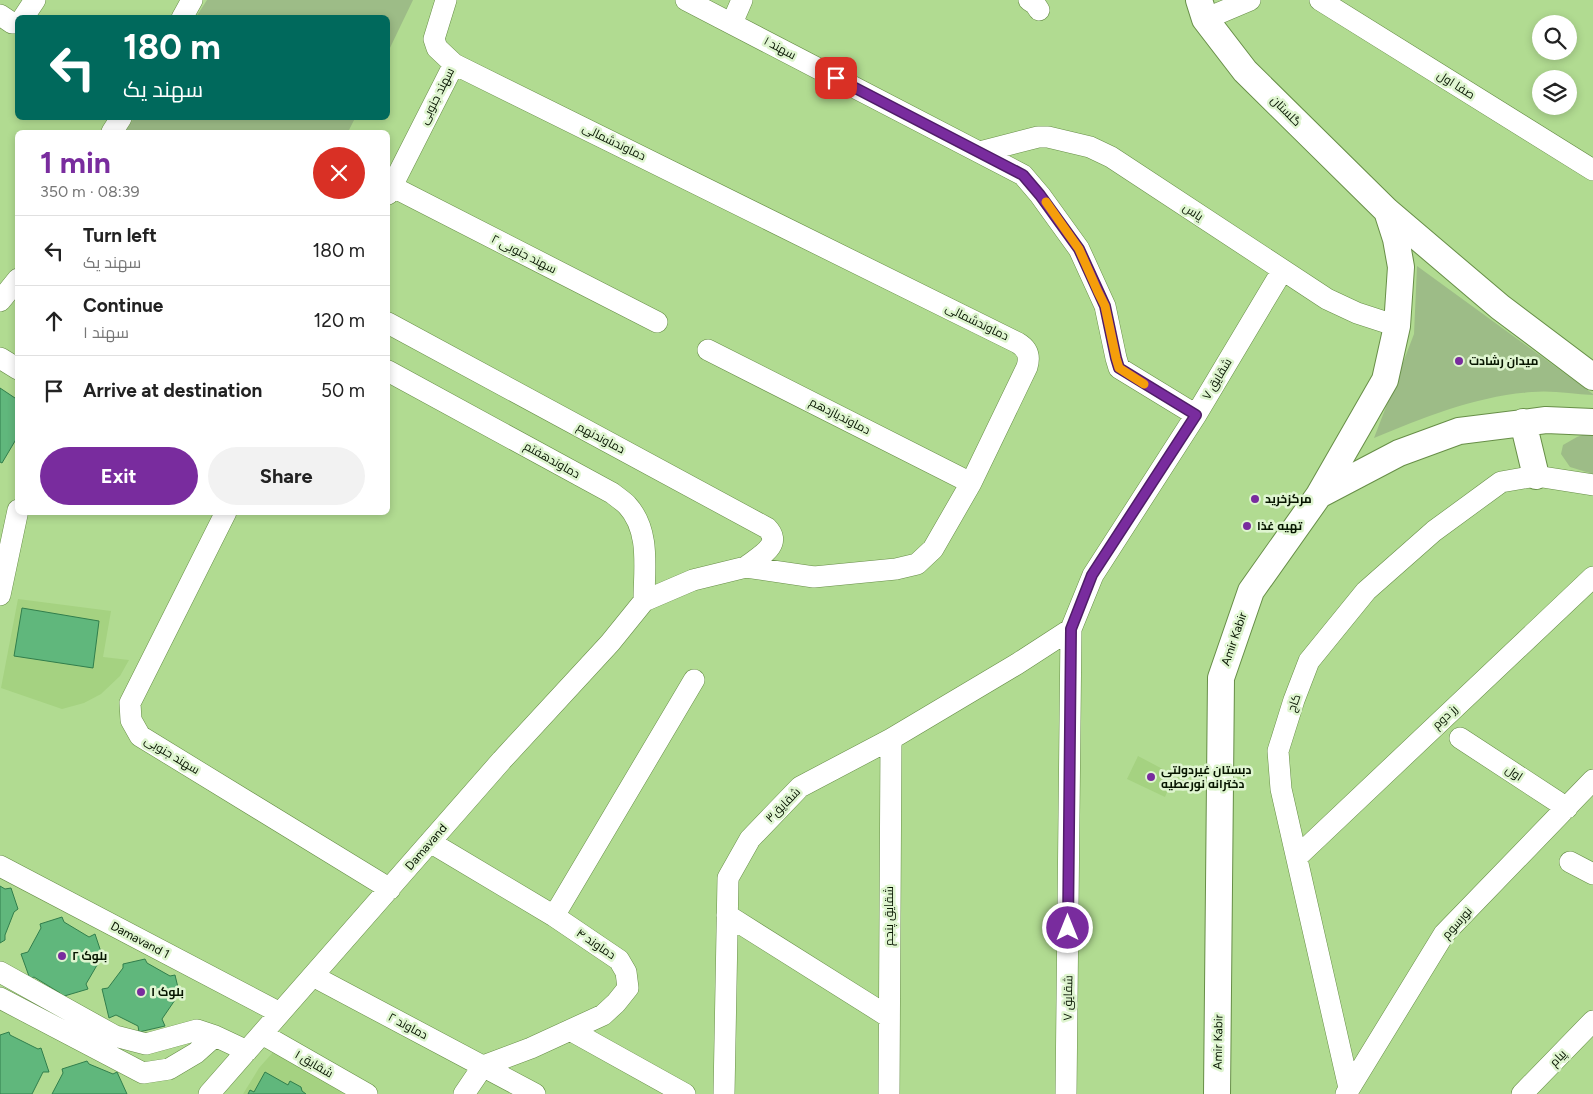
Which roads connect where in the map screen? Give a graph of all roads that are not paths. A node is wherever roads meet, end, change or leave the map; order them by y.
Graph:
1 (35, 0) edge
2 (192, 0) edge
3 (446, 0) edge
4 (686, 0) edge
5 (742, 0) edge
6 (1250, 0) edge
7 (1320, 0) edge
8 (1202, 9) edge
9 (0, 15) edge
10 (24, 15) edge
11 (184, 15) edge
12 (15, 23) edge
13 (732, 23) junction
14 (454, 64) junction
15 (980, 152) junction
16 (1593, 170) edge
17 (390, 188) edge
18 (390, 190) edge
19 (1387, 211) junction
20 (1282, 271) junction
21 (15, 283) edge
22 (0, 301) edge
23 (657, 322) dead end
24 (390, 324) edge
25 (1397, 326) junction
26 (708, 350) dead end
27 (0, 358) edge
28 (15, 367) edge
29 (390, 372) edge
30 (1593, 377) edge
31 (1196, 415) junction
32 (1523, 422) junction
33 (1593, 422) edge
34 (1536, 476) junction
35 (971, 483) junction
36 (1593, 485) edge
37 (1319, 495) junction
38 (17, 515) edge
39 (224, 515) edge
40 (746, 567) junction
41 (1593, 577) edge
42 (0, 595) edge
43 (644, 601) junction
44 (1071, 629) junction
45 (694, 680) dead end
46 (1460, 738) dead end
47 (891, 739) junction
48 (1593, 780) edge
49 (1567, 808) junction
50 (430, 842) junction
51 (1297, 857) junction
52 (1570, 862) dead end
53 (0, 866) edge
54 (1593, 874) edge
55 (390, 889) junction
56 (727, 915) junction
57 (554, 916) junction
58 (0, 972) edge
59 (313, 976) junction
60 (0, 998) edge
61 (280, 1013) junction
62 (889, 1017) junction
63 (1593, 1021) edge
64 (570, 1030) junction
65 (262, 1034) junction
66 (215, 1036) junction
67 (246, 1051) junction
68 (483, 1066) junction
69 (468, 1090) edge
70 (1348, 1091) edge
71 (208, 1094) edge
72 (366, 1094) edge
73 (535, 1094) edge
74 (685, 1094) edge
75 (724, 1094) edge
76 (889, 1094) edge
77 (1066, 1094) edge
78 (1217, 1094) edge
79 (1522, 1094) edge

1 - 10 street
2 - 11 street
3 - 14 street, سهند جنوبی
4 - 13 street, سهند ۱
5 - 13 street
6 - 8 street
7 - 16 street, صفا اول
8 - 19 main road, گلستان
9 - 12 street
13 - 15 street, سهند ۱
14 - 17 street, سهند جنوبی
14 - 35 street, دماوندشمالی
15 - 20 street, یاس
15 - 31 street, سهند ۱
18 - 23 street, سهند جنوبی ۲
19 - 25 main road
19 - 30 main road, گلستان
20 - 25 street, یاس
20 - 31 street, شقایق ۷
21 - 22 street
24 - 40 street, دماوندنهم
25 - 37 main road
26 - 35 street, دماوندیازدهم
27 - 28 street
29 - 43 street, دماوندهفتم
31 - 44 street, شقایق ۷
32 - 33 main road, Amir Kabir
32 - 34 main road
32 - 37 main road, Amir Kabir
34 - 36 street, کاج
34 - 51 street, کاج
35 - 40 street, دماوندشمالی
37 - 78 main road, Amir Kabir
38 - 42 street
39 - 55 street, سهند جنوبی
40 - 43 street, دماوندشمالی
41 - 51 street, رز دوم
43 - 50 street, Damavand
44 - 47 street, شقایق۳
44 - 77 street, شقایق ۷
45 - 57 street
46 - 49 street, اول
47 - 56 street, شقایق۳
47 - 62 street, شقایق پنجم
48 - 49 street, نورسوم
49 - 70 street, نورسوم
50 - 55 street, Damavand
50 - 57 street, دماوند ۴
51 - 70 street, کاج
52 - 54 street
53 - 61 street, Damavand 1
55 - 59 street, Damavand
56 - 62 street
56 - 75 street, شقایق۳
57 - 64 street, دماوند ۴
58 - 66 street
59 - 61 street, Damavand
59 - 68 street, دماوند ۲
60 - 66 street
61 - 65 street, Damavand
62 - 76 street, شقایق پنجم
63 - 79 street, پیام
64 - 68 street, دماوند ۴
64 - 74 street
65 - 67 street, Damavand
65 - 72 street, شقایق ۱
66 - 67 street
67 - 71 street, Damavand
68 - 69 street
68 - 73 street, دماوند ۲

